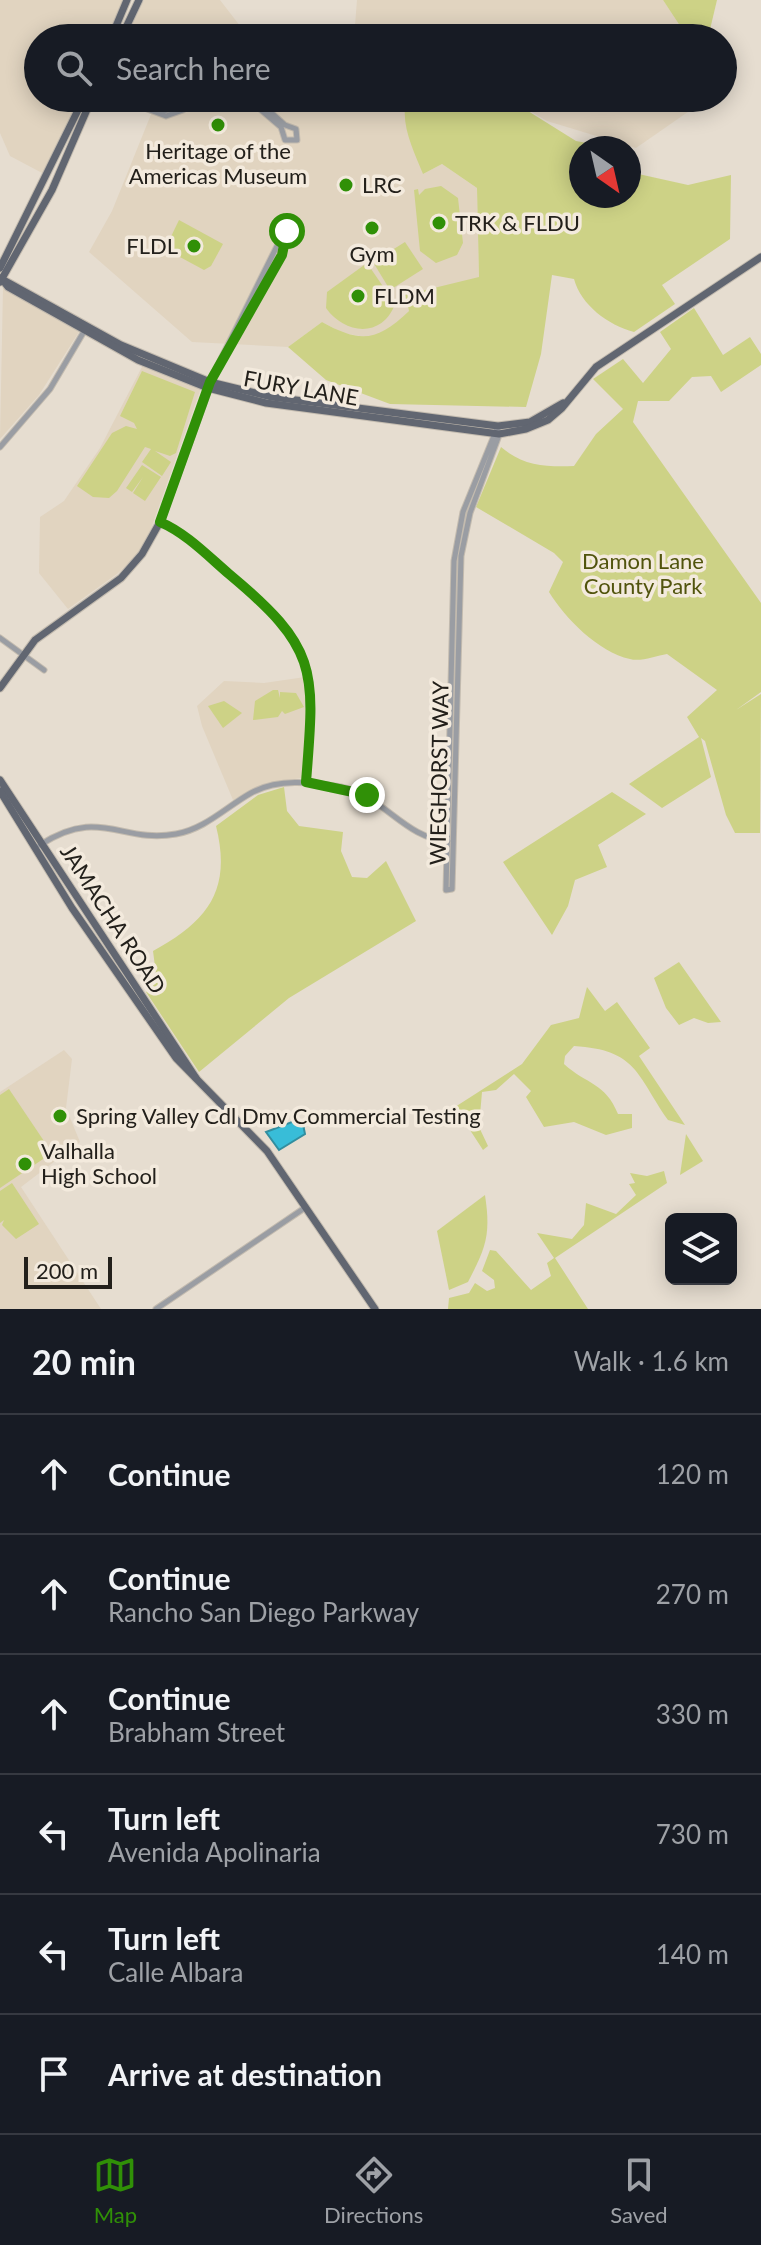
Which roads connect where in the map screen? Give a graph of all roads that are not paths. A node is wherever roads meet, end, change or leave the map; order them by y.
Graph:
1 (127, 0) edge
2 (139, 0) edge
3 (117, 24) edge
4 (128, 24) edge
5 (77, 112) edge
6 (86, 112) edge
7 (155, 112) edge
8 (177, 112) edge
9 (266, 112) edge
10 (269, 112) edge
11 (276, 119) junction
12 (761, 257) edge
13 (269, 267) junction
14 (0, 268) edge
15 (268, 278) junction
16 (1, 280) edge
17 (86, 329) junction
18 (209, 385) junction
19 (497, 431) junction
20 (0, 447) edge
21 (160, 522) junction
22 (0, 638) edge
23 (24, 654) junction
24 (44, 670) dead end
25 (0, 688) edge
26 (0, 780) edge
27 (306, 782) junction
28 (0, 791) edge
29 (450, 841) junction
30 (39, 846) junction
31 (144, 1000) junction
32 (142, 1009) junction
33 (196, 1078) junction
34 (306, 1207) junction
35 (156, 1309) edge
36 (375, 1309) edge

1 - 3 main road
2 - 4 main road
5 - 14 main road
6 - 16 main road
7 - 8 street
9 - 11 street
10 - 11 street
11 - 11 street
12 - 19 main road, FURY LANE
13 - 15 street
13 - 15 street
13 - 18 street
15 - 18 street
16 - 17 main road, FURY LANE
17 - 18 main road, FURY LANE
17 - 20 street
18 - 19 main road, FURY LANE
18 - 21 main road
19 - 29 street, WIEGHORST WAY
21 - 23 main road
21 - 27 street
22 - 23 street
23 - 24 street
23 - 25 main road
26 - 30 main road, JAMACHA ROAD
27 - 29 street
27 - 30 street
28 - 30 main road, JAMACHA ROAD
29 - 29 street, WIEGHORST WAY
30 - 31 main road, JAMACHA ROAD
30 - 32 main road, JAMACHA ROAD
31 - 32 main road
31 - 33 main road, JAMACHA ROAD
32 - 33 main road, JAMACHA ROAD
33 - 34 main road, JAMACHA ROAD
34 - 35 street
34 - 36 main road, JAMACHA ROAD

